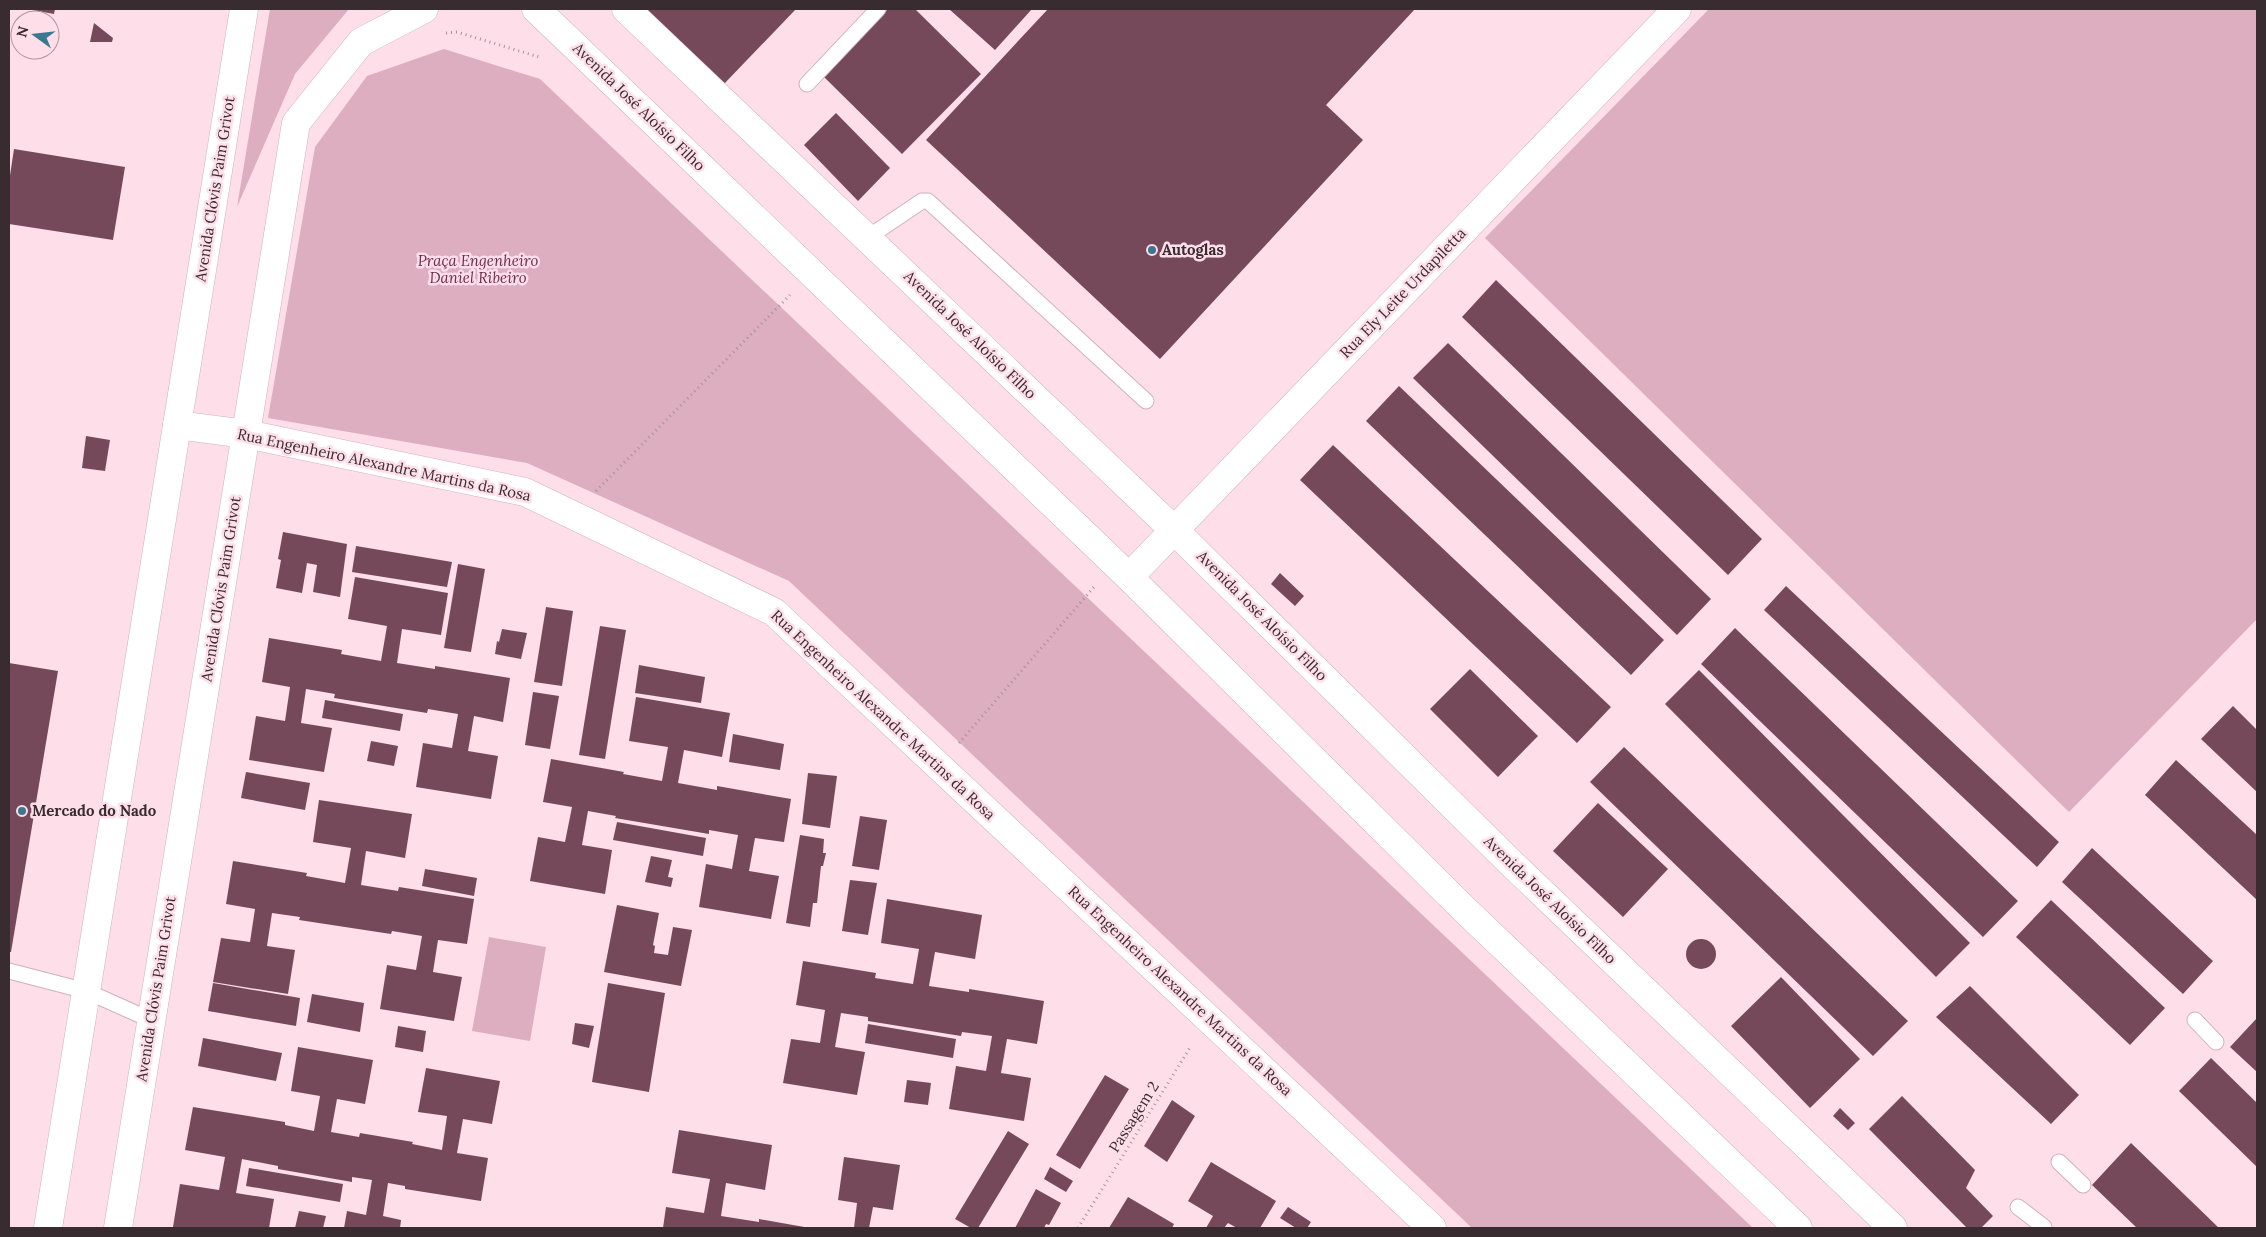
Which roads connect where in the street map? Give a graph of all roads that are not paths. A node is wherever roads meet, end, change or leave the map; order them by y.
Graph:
1 (244, 9) edge
2 (424, 9) edge
3 (536, 9) edge
4 (626, 9) edge
5 (878, 9) edge
6 (1677, 9) edge
7 (807, 84) dead end
8 (868, 238) junction
9 (1146, 401) dead end
10 (177, 425) junction
11 (246, 434) junction
12 (1174, 530) junction
13 (1129, 577) junction
14 (9, 971) edge
15 (86, 991) junction
16 (151, 1020) junction
17 (2195, 1020) dead end
18 (2216, 1042) dead end
19 (2060, 1162) dead end
20 (2083, 1185) dead end
21 (2018, 1206) dead end
22 (2044, 1227) dead end
23 (48, 1228) edge
24 (118, 1228) edge
25 (1432, 1228) edge
26 (1798, 1228) edge
27 (1893, 1228) edge

1 - 10 street, Avenida Clóvis Paim Grivot
2 - 11 street, Avenida Clóvis Paim Grivot
3 - 13 street, Avenida José Aloísio Filho
4 - 8 street, Avenida José Aloísio Filho
5 - 7 lane
6 - 12 street, Rua Ely Leite Urdapiletta
8 - 9 lane
8 - 12 street, Avenida José Aloísio Filho
10 - 11 street, Rua Engenheiro Alexandre Martins da Rosa
10 - 15 street, Avenida Clóvis Paim Grivot
11 - 16 street, Avenida Clóvis Paim Grivot
11 - 25 street, Rua Engenheiro Alexandre Martins da Rosa
12 - 13 street, Rua Ely Leite Urdapiletta
12 - 27 street, Avenida José Aloísio Filho
13 - 26 street, Avenida José Aloísio Filho
14 - 15 lane
15 - 16 lane
15 - 23 street, Avenida Clóvis Paim Grivot
16 - 24 street, Avenida Clóvis Paim Grivot
17 - 18 lane
19 - 20 lane
21 - 22 lane

